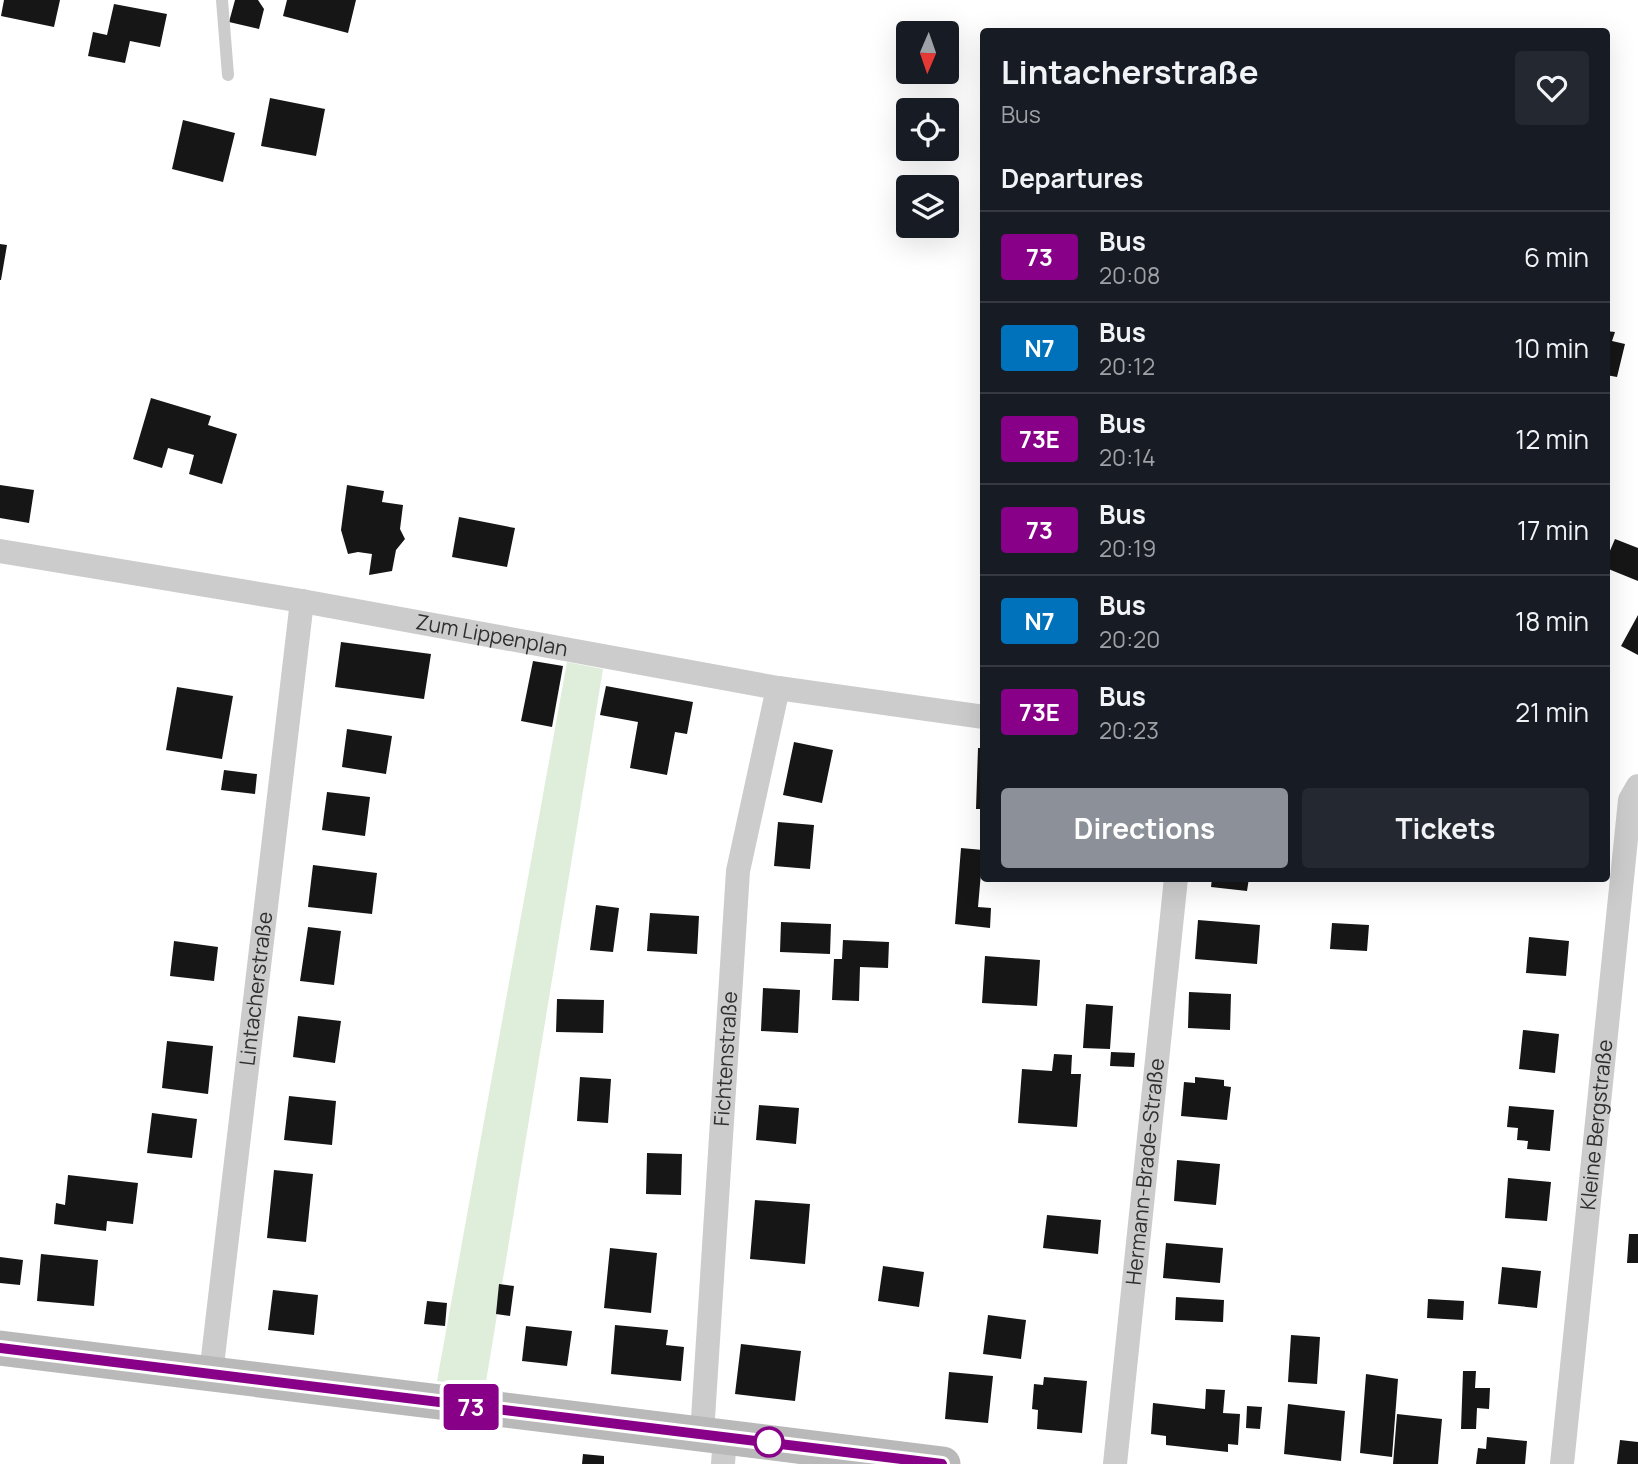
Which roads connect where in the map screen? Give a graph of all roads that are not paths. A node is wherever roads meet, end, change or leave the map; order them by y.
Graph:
1 (222, 0) edge
2 (228, 75) dead end
3 (0, 551) edge
4 (302, 601) junction
5 (778, 688) junction
6 (980, 716) edge
7 (1638, 786) edge
8 (1176, 882) edge
9 (0, 1348) edge
10 (211, 1374) junction
11 (717, 1445) edge
12 (943, 1464) edge
13 (1115, 1464) edge
14 (1562, 1464) edge

1 - 2 lane
3 - 4 street, Zum Lippenplan
4 - 5 street, Zum Lippenplan
4 - 10 street, Lintacherstraße
5 - 6 street, Zum Lippenplan
5 - 11 street, Fichtenstraße
7 - 14 street, Kleine Bergstraße
8 - 13 street, Hermann-Brade-Straße
9 - 10 street
10 - 11 street
11 - 12 street

